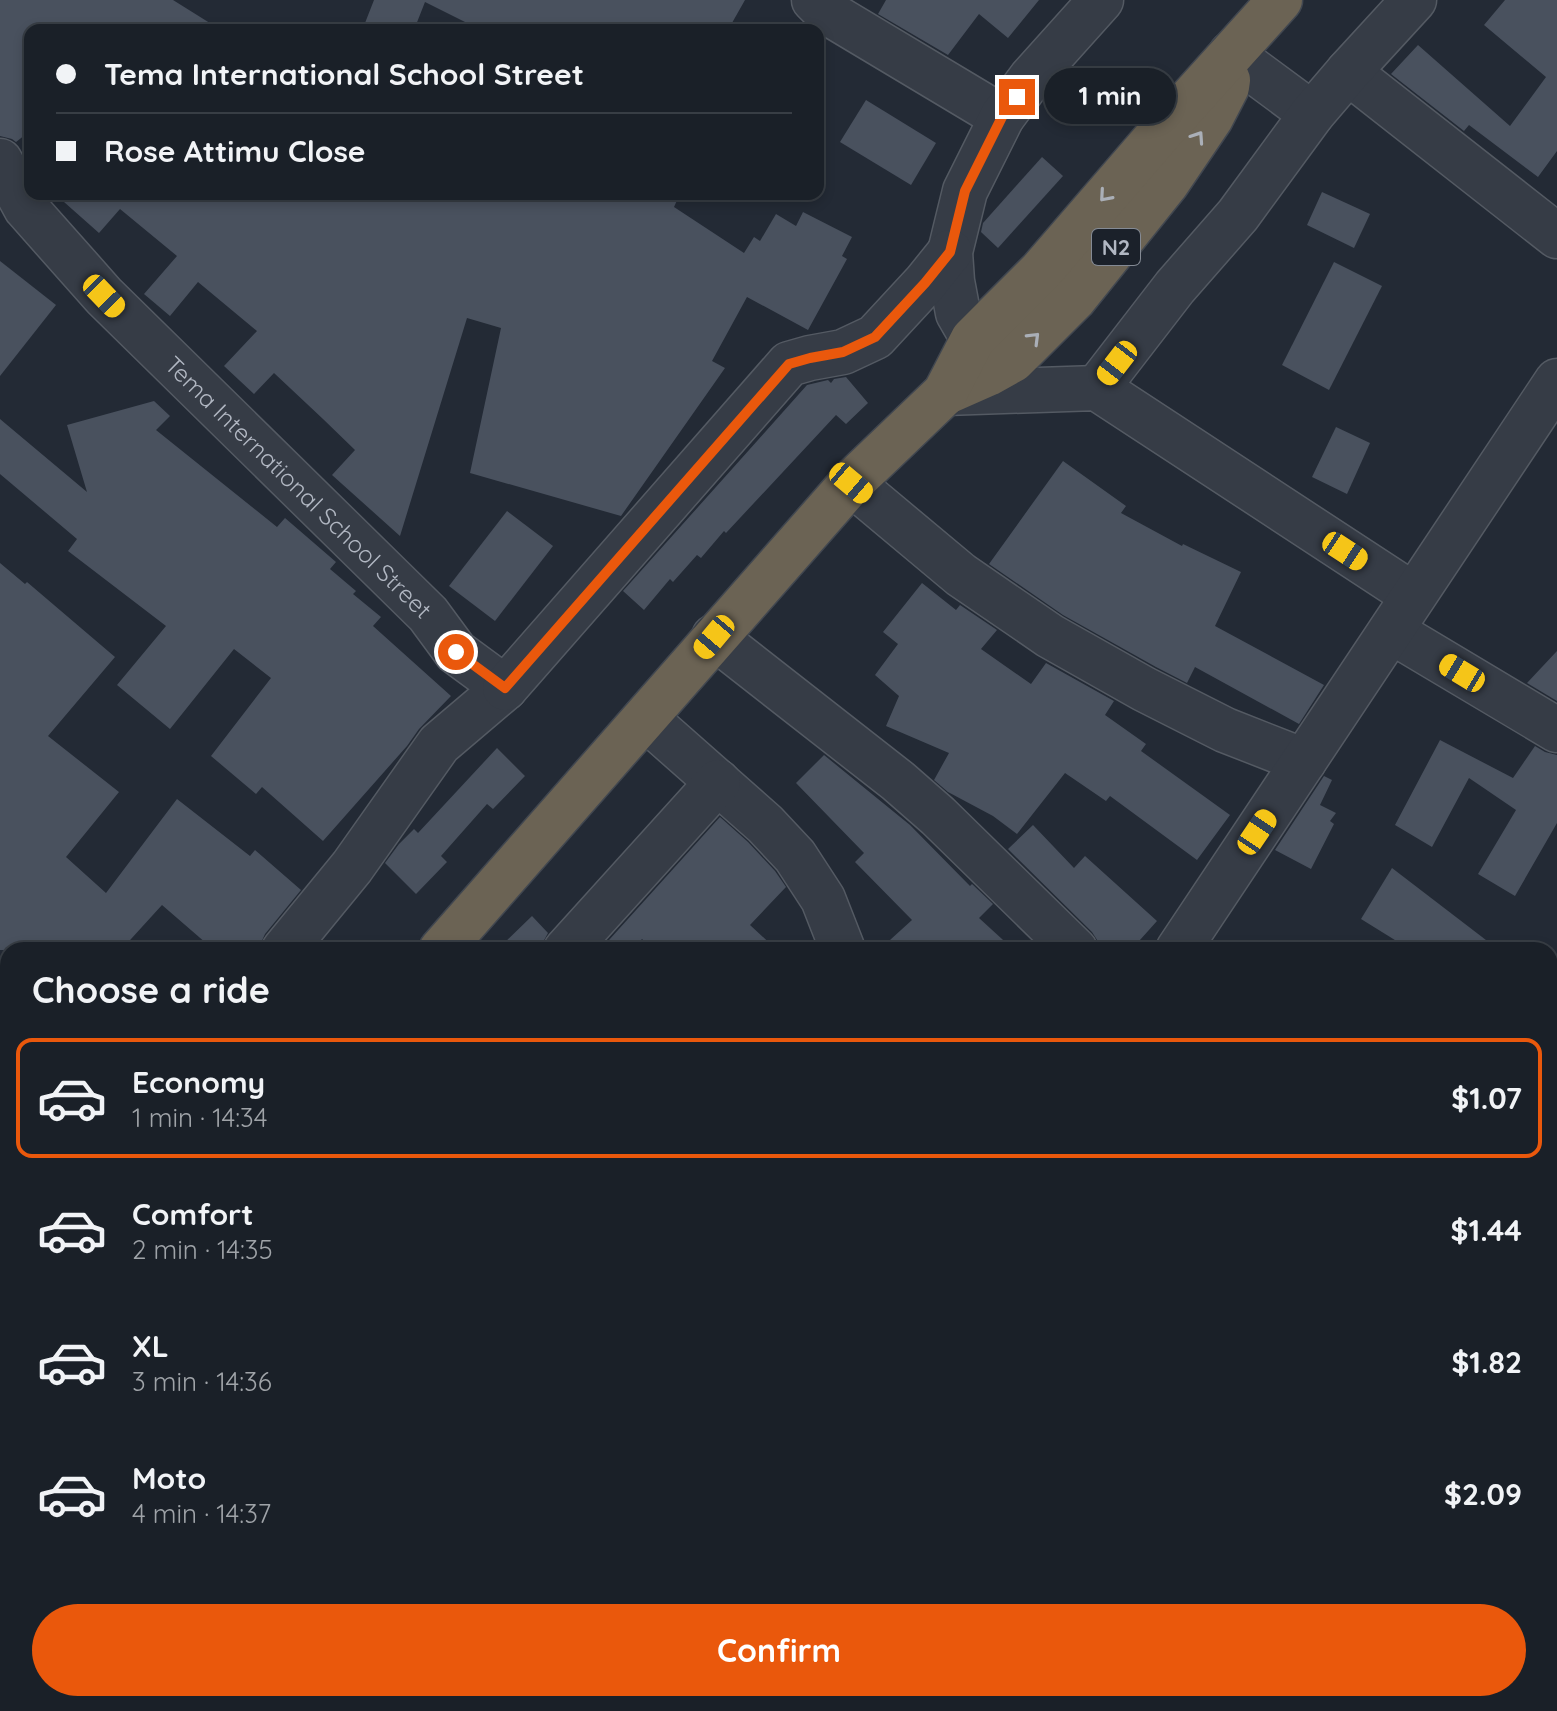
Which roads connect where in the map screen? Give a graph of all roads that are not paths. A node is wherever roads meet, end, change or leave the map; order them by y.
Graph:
1 (814, 0) edge
2 (1101, 0) edge
3 (1280, 0) edge
4 (1414, 0) edge
5 (1231, 54) junction
6 (1348, 72) junction
7 (1312, 114) junction
8 (1002, 117) junction
9 (0, 161) edge
10 (1557, 236) edge
11 (950, 252) junction
12 (973, 339) junction
13 (1557, 381) edge
14 (1097, 388) junction
15 (945, 393) junction
16 (851, 483) junction
17 (1402, 613) junction
18 (714, 637) junction
19 (505, 688) junction
20 (645, 718) junction
21 (1557, 730) edge
22 (1304, 761) junction
23 (718, 782) junction
24 (291, 942) edge
25 (448, 942) edge
26 (573, 942) edge
27 (840, 942) edge
28 (1067, 942) edge
29 (1183, 942) edge

1 - 8 street
2 - 8 street
3 - 5 highway, N2
4 - 6 street
5 - 7 street
5 -> 12 highway, N2
15 -> 5 highway, N2
6 - 7 street
6 - 10 street
7 - 14 street
8 - 11 street
9 - 19 street, Tema International School Street
11 - 12 street
11 - 19 street
12 - 15 highway, N2
13 - 17 street
14 - 15 street
14 - 17 street
15 - 16 highway, N2
16 - 18 highway, N2
16 - 22 street
17 - 21 street
17 - 22 street
18 - 20 highway, N2
18 - 28 street
19 - 24 street
20 - 23 street
20 - 25 highway, N2
22 - 29 street
23 - 26 street
23 - 27 street

